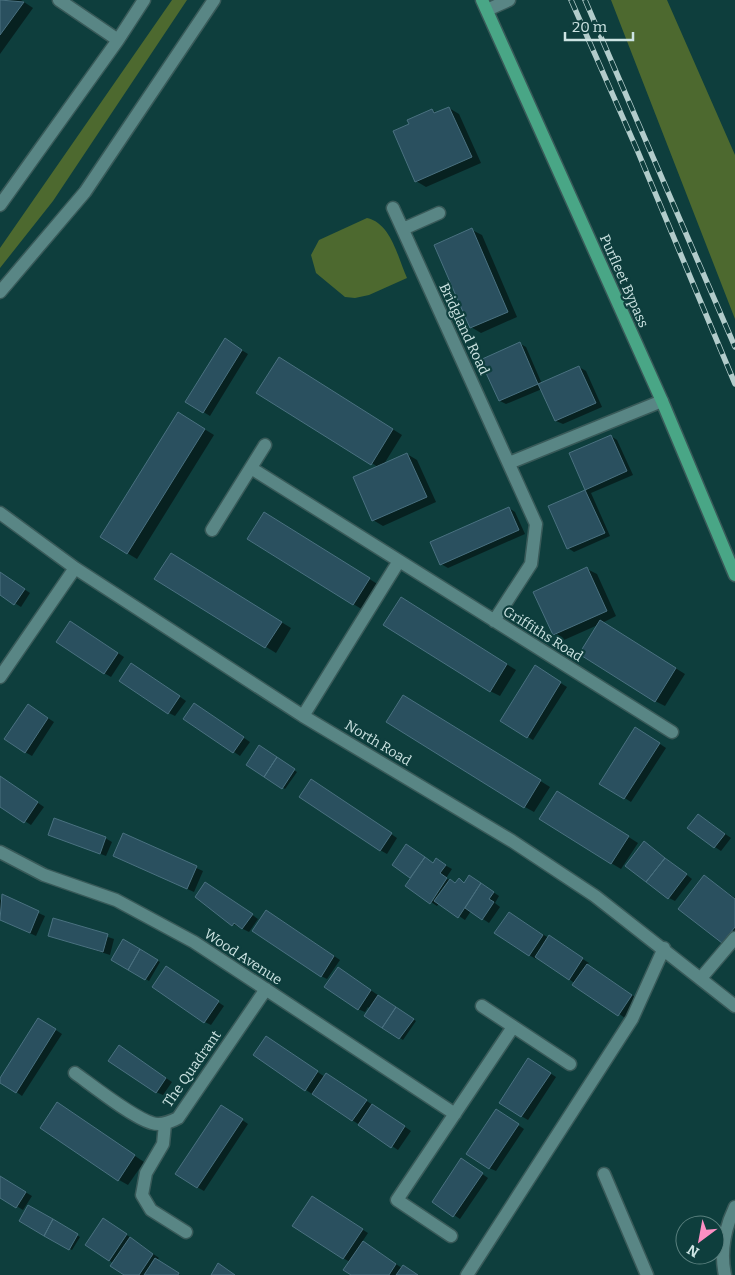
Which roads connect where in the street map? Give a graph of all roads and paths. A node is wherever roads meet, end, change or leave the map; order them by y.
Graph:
1 (59, 0) edge
2 (144, 0) edge
3 (214, 0) edge
4 (509, 0) edge
5 (485, 5) edge
6 (118, 40) junction
7 (0, 205) edge
8 (393, 208) dead end
9 (439, 213) dead end
10 (402, 229) junction
11 (0, 292) edge
12 (662, 401) junction
13 (265, 445) dead end
14 (509, 462) junction
15 (250, 468) junction
16 (0, 513) edge
17 (212, 530) dead end
18 (399, 561) junction
19 (74, 568) junction
20 (735, 575) edge
21 (494, 621) junction
22 (0, 677) edge
23 (303, 716) junction
24 (672, 732) dead end
25 (0, 852) edge
26 (735, 938) edge
27 (664, 948) junction
28 (701, 978) junction
29 (266, 990) junction
30 (482, 1006) dead end
31 (735, 1006) edge
32 (513, 1027) junction
33 (570, 1064) dead end
34 (75, 1073) dead end
35 (455, 1114) junction
36 (165, 1124) junction
37 (604, 1174) dead end
38 (735, 1207) edge
39 (186, 1232) dead end
40 (451, 1236) dead end
41 (467, 1275) edge
42 (647, 1275) edge
43 (725, 1275) edge

1 - 6 street
2 - 6 street
3 - 11 street
4 - 5 street
5 - 12 main road, Purfleet Bypass
6 - 7 street
8 - 10 street, Bridgland Road
9 - 10 street
10 - 14 street, Bridgland Road
12 - 14 street
12 - 20 main road, Purfleet Bypass
13 - 15 street
14 - 21 street, Bridgland Road
15 - 17 street
15 - 18 street, Griffiths Road
16 - 19 street, North Road
18 - 21 street, Griffiths Road
18 - 23 street
19 - 22 street
19 - 23 street, North Road
21 - 24 street, Griffiths Road
23 - 27 street, North Road
25 - 29 street, Wood Avenue
26 - 28 street
27 - 28 street, North Road
27 - 41 street
28 - 31 street, North Road
29 - 35 street, Wood Avenue
29 - 36 street, The Quadrant
30 - 32 street
32 - 33 street
32 - 35 street
34 - 36 street, The Quadrant
35 - 40 street
36 - 39 street
37 - 42 street
38 - 43 street

